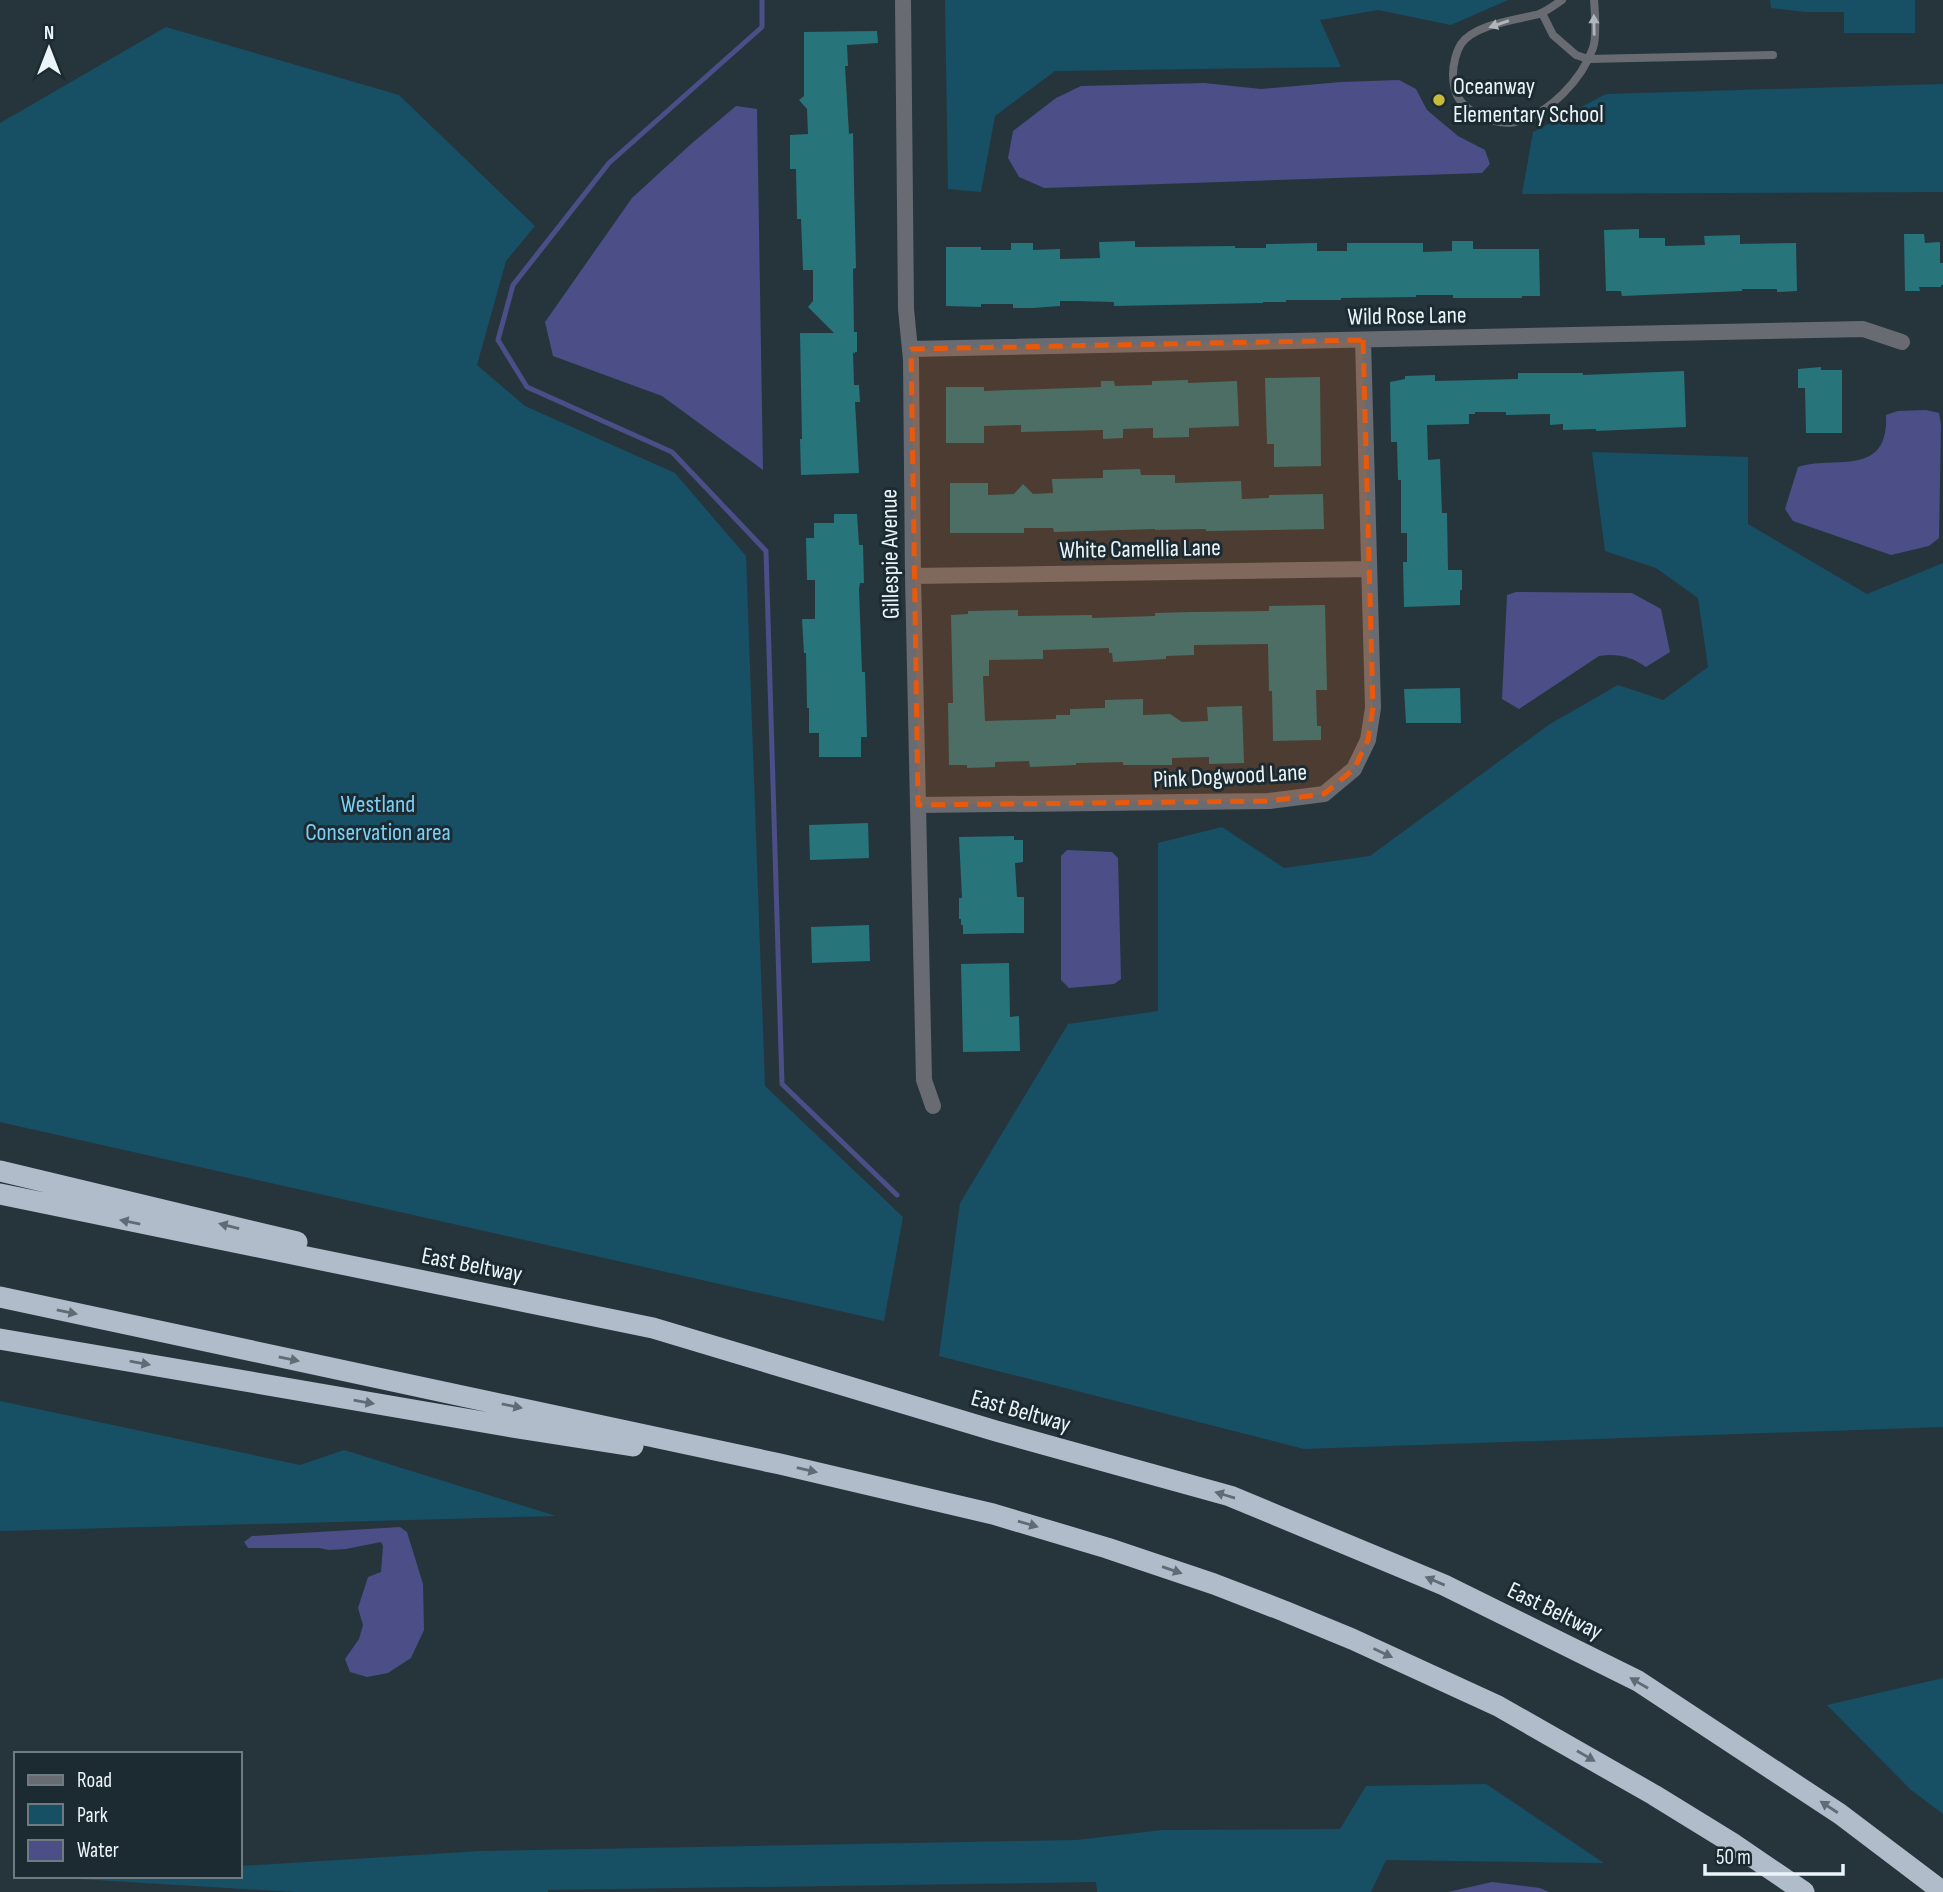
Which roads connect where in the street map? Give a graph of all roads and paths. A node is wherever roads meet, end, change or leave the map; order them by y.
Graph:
1 (903, 0) edge
2 (1562, 0) edge
3 (1594, 0) edge
4 (1542, 13) junction
5 (1773, 55) dead end
6 (1588, 59) junction
7 (1363, 340) junction
8 (1902, 342) dead end
9 (911, 349) junction
10 (1369, 569) junction
11 (913, 576) junction
12 (918, 805) junction
13 (933, 1106) dead end
14 (0, 1171) edge
15 (0, 1194) edge
16 (0, 1297) edge
17 (653, 1328) junction
18 (0, 1339) edge
19 (740, 1455) junction
20 (1804, 1892) edge
21 (1943, 1892) edge

1 - 9 street, Gillespie Avenue
2 - 4 lane
6 -> 3 lane
4 - 6 lane
4 -> 6 lane
5 - 6 lane
7 - 8 street, Wild Rose Lane
7 - 9 street, Wild Rose Lane
7 - 10 street, Pink Dogwood Lane
9 - 11 street, Gillespie Avenue
10 - 11 street, White Camellia Lane
10 - 12 street, Pink Dogwood Lane
11 - 12 street, Gillespie Avenue
12 - 13 street, Gillespie Avenue
17 -> 14 highway
17 -> 15 highway, East Beltway
16 -> 19 highway
21 -> 17 highway, East Beltway
18 -> 19 highway
19 -> 20 highway

